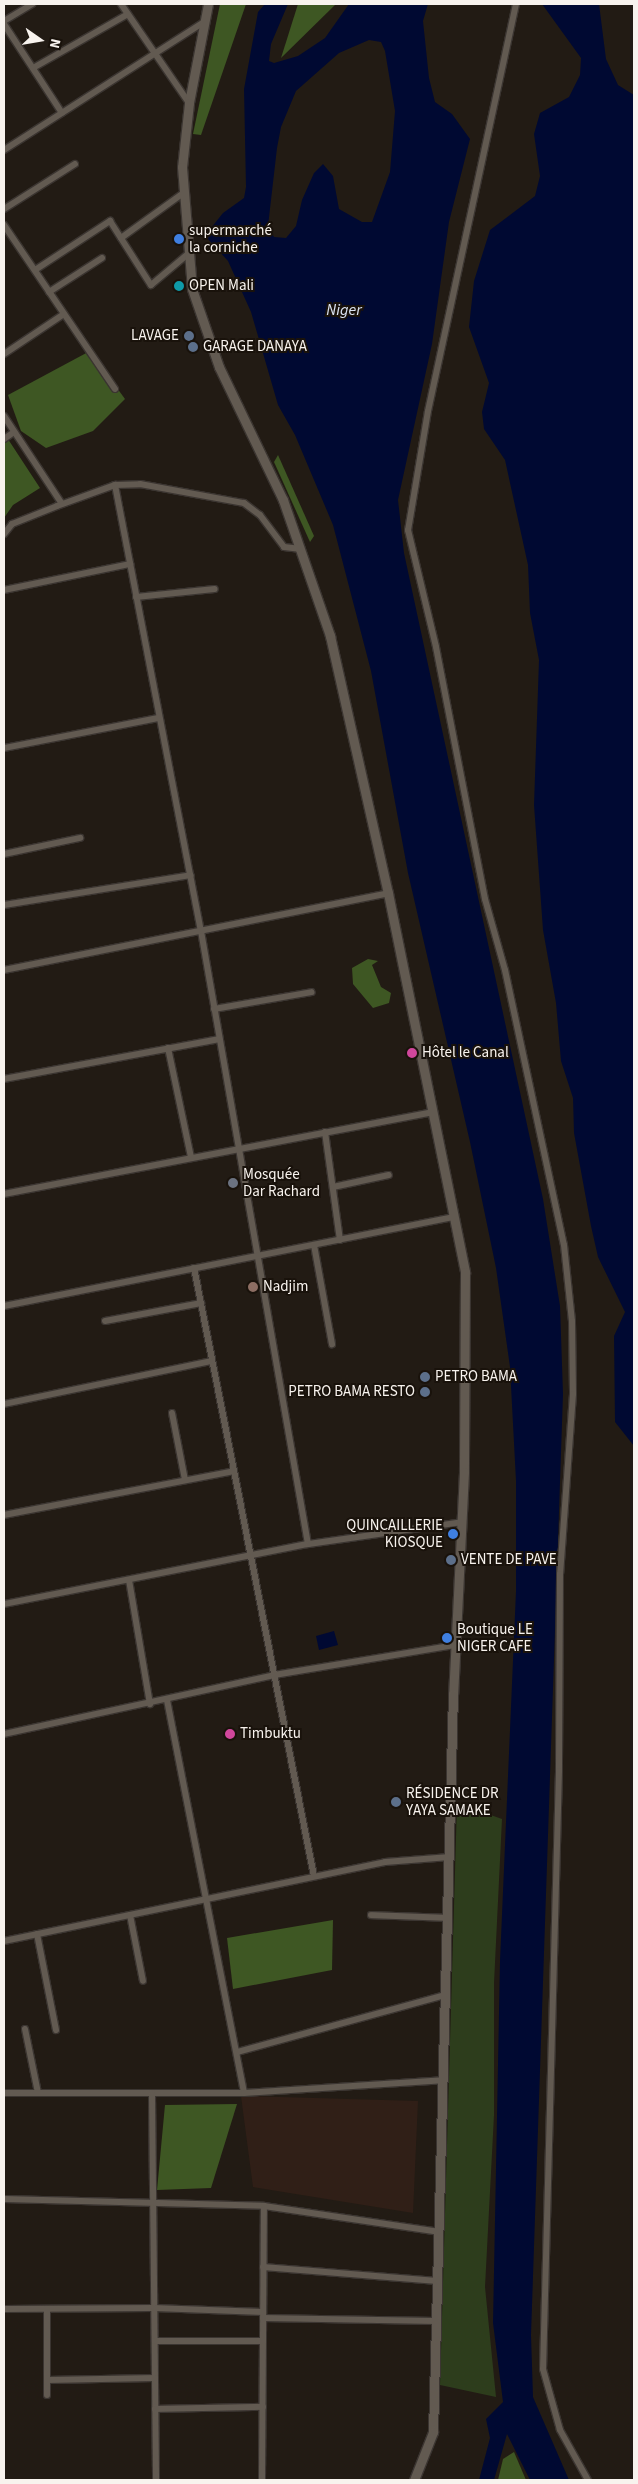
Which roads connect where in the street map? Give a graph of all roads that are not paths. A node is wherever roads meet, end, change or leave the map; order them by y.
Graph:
1 (32, 4) edge
2 (121, 4) edge
3 (208, 4) edge
4 (516, 4) edge
5 (128, 14) junction
6 (204, 22) junction
7 (4, 23) edge
8 (155, 54) junction
9 (33, 68) junction
10 (189, 103) junction
11 (62, 113) junction
12 (4, 150) edge
13 (75, 164) dead end
14 (182, 194) junction
15 (4, 209) edge
16 (4, 225) edge
17 (121, 238) junction
18 (188, 254) junction
19 (102, 258) dead end
20 (35, 270) junction
21 (49, 292) junction
22 (64, 314) junction
23 (4, 354) edge
24 (116, 389) dead end
25 (4, 416) edge
26 (14, 432) junction
27 (4, 439) edge
28 (115, 485) junction
29 (62, 504) junction
30 (4, 534) edge
31 (301, 549) junction
32 (130, 564) junction
33 (215, 588) dead end
34 (4, 590) edge
35 (136, 597) junction
36 (159, 718) junction
37 (4, 748) edge
38 (80, 838) dead end
39 (4, 854) edge
40 (190, 875) junction
41 (388, 893) junction
42 (4, 905) edge
43 (201, 930) junction
44 (4, 970) edge
45 (312, 992) dead end
46 (214, 1009) junction
47 (220, 1039) junction
48 (168, 1048) junction
49 (4, 1079) edge
50 (433, 1112) junction
51 (325, 1132) junction
52 (238, 1148) junction
53 (190, 1157) junction
54 (388, 1175) dead end
55 (333, 1187) junction
56 (4, 1194) edge
57 (454, 1217) junction
58 (340, 1240) junction
59 (314, 1245) junction
60 (258, 1256) junction
61 (194, 1268) junction
62 (201, 1303) junction
63 (4, 1304) edge
64 (105, 1321) dead end
65 (332, 1344) dead end
66 (212, 1361) junction
67 (4, 1404) edge
68 (172, 1413) dead end
69 (234, 1471) junction
70 (185, 1480) junction
71 (4, 1515) edge
72 (462, 1522) junction
73 (308, 1544) junction
74 (251, 1555) junction
75 (129, 1580) junction
76 (4, 1604) edge
77 (455, 1645) junction
78 (274, 1676) junction
79 (167, 1700) junction
80 (150, 1704) junction
81 (4, 1734) edge
82 (450, 1856) junction
83 (314, 1876) junction
84 (208, 1898) junction
85 (130, 1915) junction
86 (370, 1915) dead end
87 (448, 1918) junction
88 (37, 1934) junction
89 (4, 1940) edge
90 (143, 1982) dead end
91 (446, 1995) junction
92 (25, 2028) dead end
93 (56, 2030) dead end
94 (236, 2052) junction
95 (443, 2080) junction
96 (4, 2093) edge
97 (38, 2093) junction
98 (152, 2093) junction
99 (244, 2093) junction
100 (4, 2199) edge
101 (153, 2203) junction
102 (264, 2206) junction
103 (440, 2232) junction
104 (263, 2267) junction
105 (437, 2280) junction
106 (47, 2308) junction
107 (154, 2308) junction
108 (4, 2309) edge
109 (263, 2315) junction
110 (436, 2321) junction
111 (155, 2341) junction
112 (263, 2341) junction
113 (155, 2378) junction
114 (47, 2380) junction
115 (47, 2395) dead end
116 (263, 2407) junction
117 (156, 2409) junction
118 (156, 2480) edge
119 (262, 2480) edge
120 (414, 2480) edge
121 (588, 2480) edge

1 - 7 street
2 - 5 street
3 - 6 main road
4 - 121 street
5 - 8 street
5 - 9 street
6 - 8 street
6 - 10 main road
7 - 9 street
8 - 10 street
8 - 11 street
9 - 11 street
10 - 14 main road
11 - 12 street
13 - 15 street
14 - 17 street
14 - 18 main road
16 - 20 street
17 - 18 street
17 - 20 street
18 - 31 main road
19 - 21 street
20 - 21 street
21 - 22 street
22 - 23 street
22 - 24 street
25 - 26 street
26 - 27 street
26 - 29 street
28 - 29 street
28 - 31 street
28 - 32 street
29 - 30 street
31 - 41 main road
32 - 34 street
32 - 35 street
33 - 35 street
35 - 36 street
36 - 37 street
36 - 40 street
38 - 39 street
40 - 42 street
40 - 43 street
41 - 43 street
41 - 50 main road
43 - 44 street
43 - 46 street
45 - 46 street
46 - 47 street
47 - 48 street
47 - 52 street
48 - 49 street
48 - 53 street
50 - 51 street
50 - 57 main road
51 - 52 street
51 - 55 street
52 - 53 street
52 - 60 street
53 - 56 street
54 - 55 street
55 - 58 street
57 - 58 street
57 - 72 main road
58 - 59 street
59 - 60 street
59 - 65 street
60 - 61 street
60 - 73 street
61 - 62 street
61 - 63 street
62 - 64 street
62 - 66 street
66 - 67 street
66 - 69 street
68 - 70 street
69 - 70 street
69 - 74 street
70 - 71 street
72 - 73 street
72 - 77 main road
73 - 74 street
74 - 75 street
74 - 78 street
75 - 76 street
75 - 80 street
77 - 78 street
77 - 82 main road
78 - 79 street
78 - 83 street
79 - 80 street
79 - 84 street
80 - 81 street
82 - 83 street
82 - 87 main road
83 - 84 street
84 - 85 street
84 - 94 street
85 - 88 street
85 - 90 street
86 - 87 street
87 - 91 main road
88 - 89 street
88 - 93 street
91 - 94 street
91 - 95 main road
92 - 97 street
94 - 99 street
95 - 99 street
95 - 103 main road
96 - 97 street
97 - 98 street
98 - 99 street
98 - 101 street
100 - 101 street
101 - 102 street
101 - 107 street
102 - 103 street
102 - 104 street
103 - 105 main road
104 - 105 street
104 - 109 street
105 - 110 main road
106 - 107 street
106 - 108 street
106 - 114 street
107 - 109 street
107 - 111 street
109 - 110 street
109 - 112 street
110 - 120 main road
111 - 112 street
111 - 113 street
112 - 116 street
113 - 114 street
113 - 117 street
114 - 115 street
116 - 117 street
116 - 119 street
117 - 118 street

